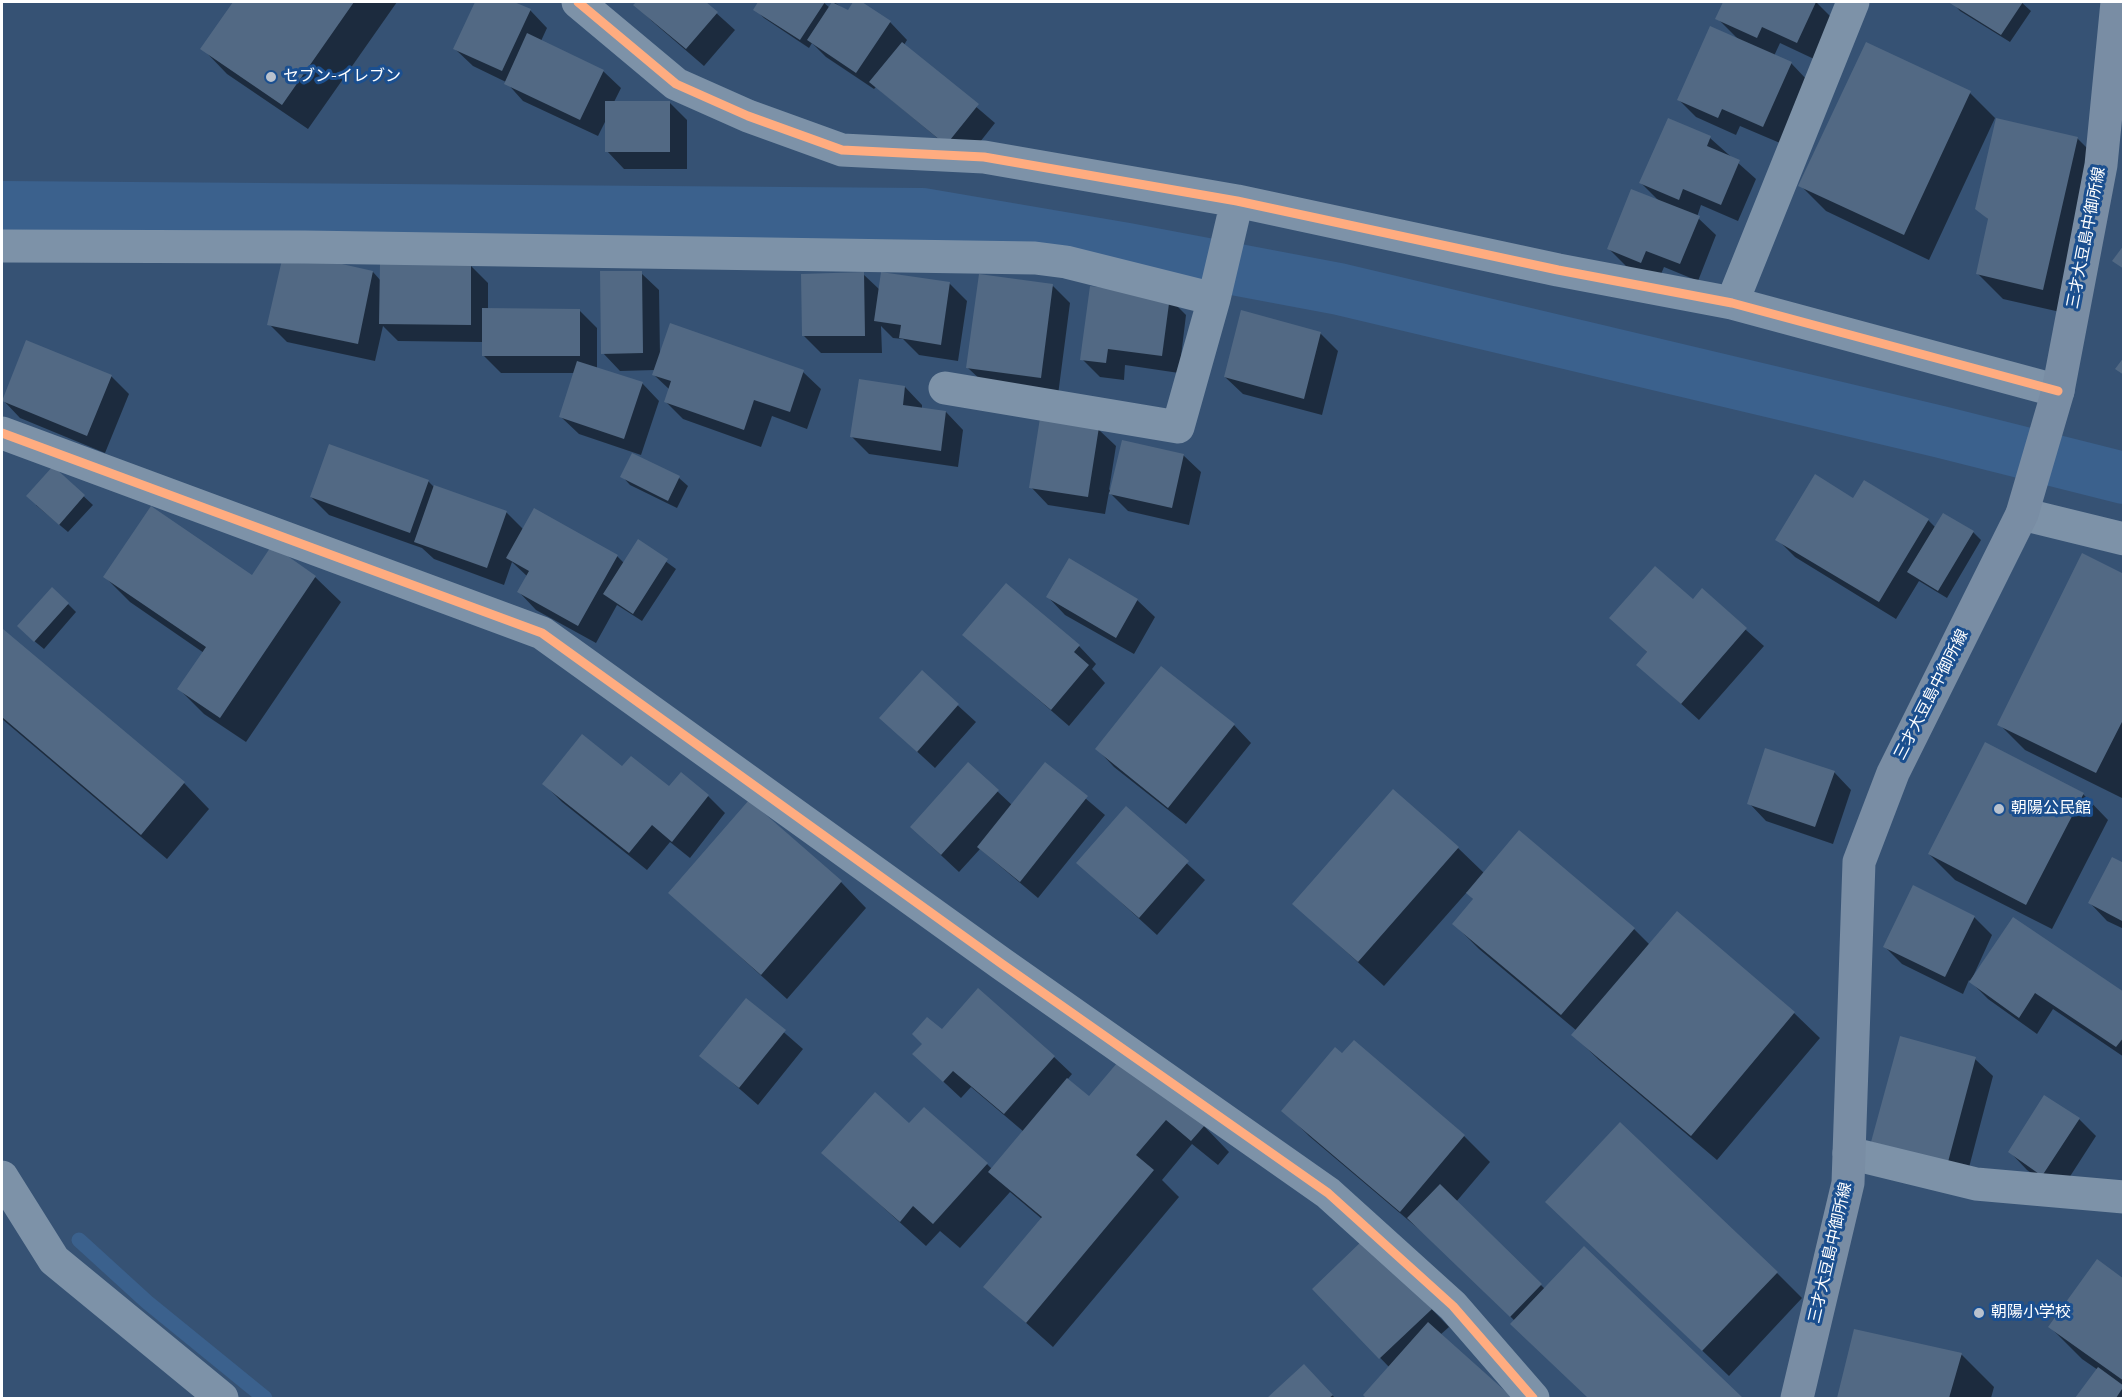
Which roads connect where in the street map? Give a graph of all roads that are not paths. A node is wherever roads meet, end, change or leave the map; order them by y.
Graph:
1 (578, 2) edge
2 (1853, 2) edge
3 (2116, 2) edge
4 (1234, 213) junction
5 (2, 246) edge
6 (1215, 295) junction
7 (1732, 303) junction
8 (945, 388) dead end
9 (2058, 391) junction
10 (2, 433) edge
11 (2022, 514) junction
12 (2124, 539) edge
13 (1849, 1153) junction
14 (2, 1177) edge
15 (2124, 1197) edge
16 (222, 1398) edge
17 (1533, 1398) edge
18 (1797, 1398) edge

1 - 4 street
2 - 7 street
3 - 9 main road, 三才大豆島中御所線
4 - 6 street
4 - 7 street
5 - 6 street
6 - 8 street
7 - 9 street
9 - 11 main road, 三才大豆島中御所線
10 - 17 street
11 - 12 street
11 - 13 main road, 三才大豆島中御所線
13 - 15 street
13 - 18 main road, 三才大豆島中御所線
14 - 16 street

